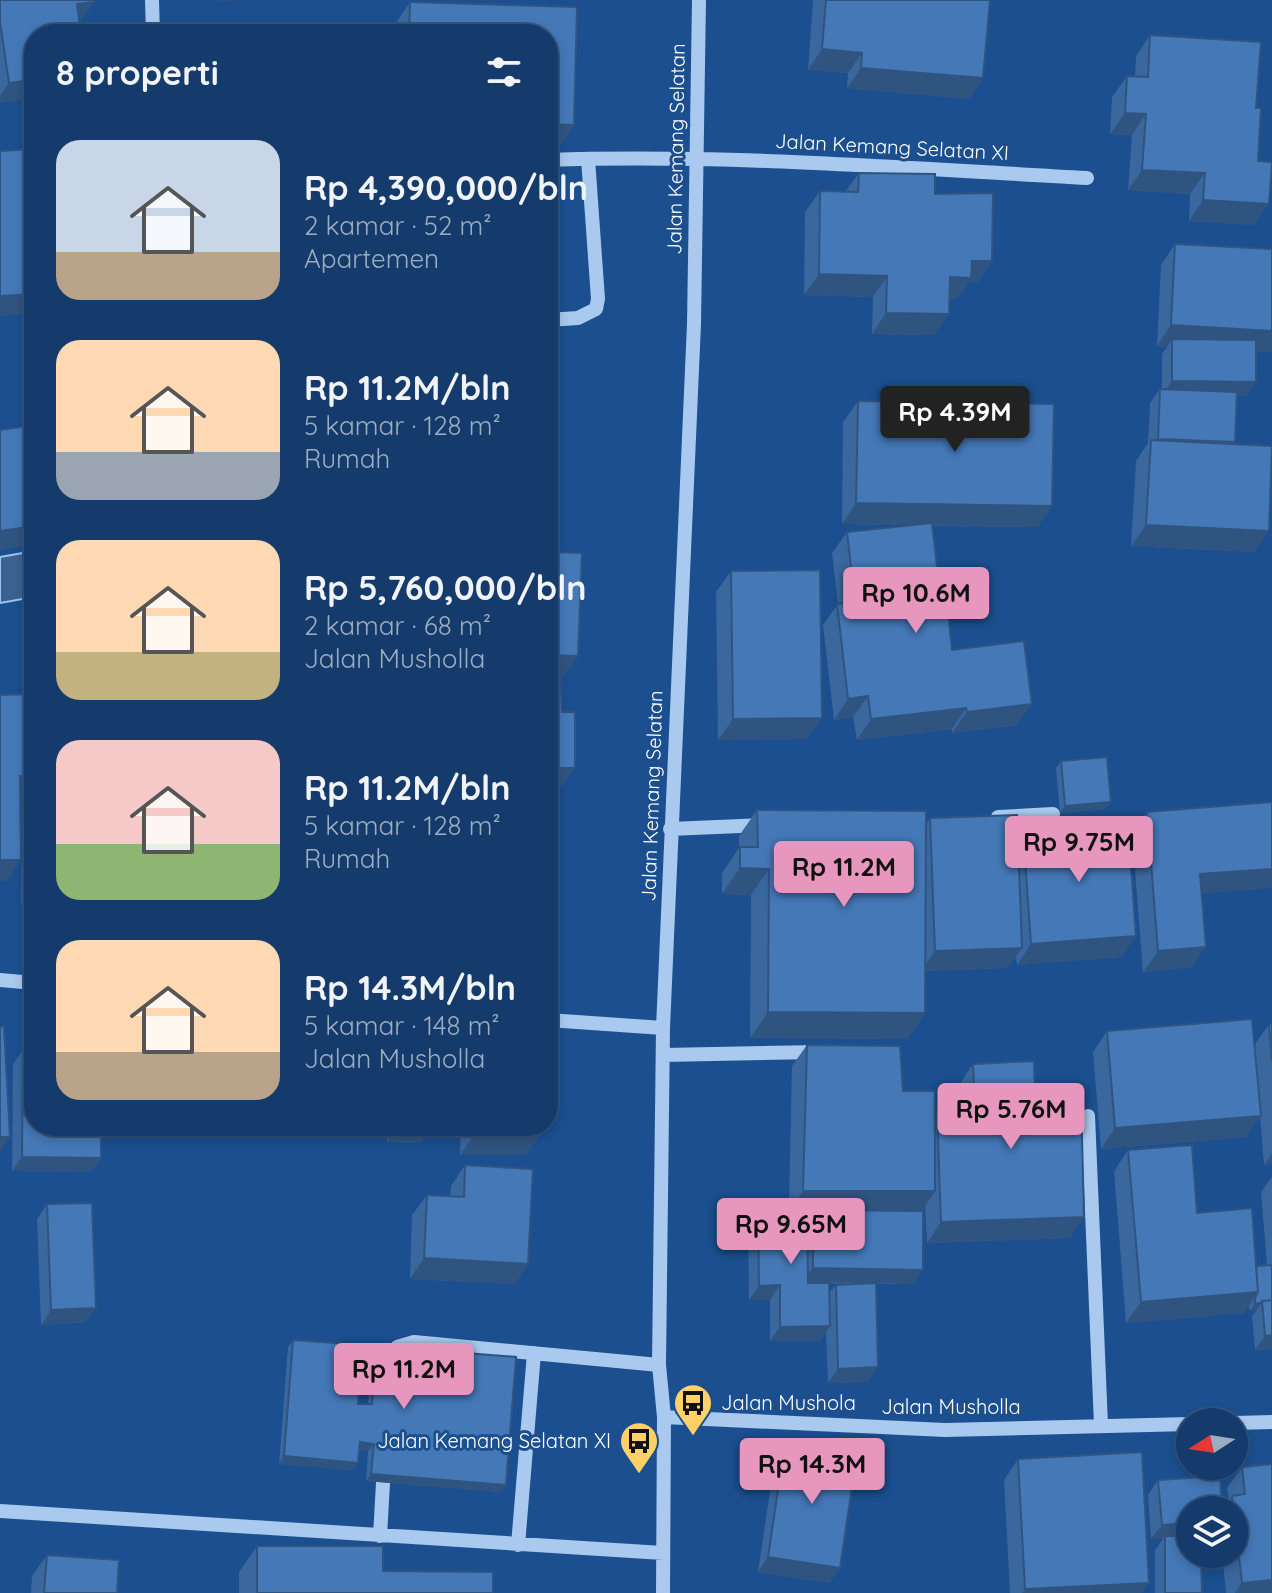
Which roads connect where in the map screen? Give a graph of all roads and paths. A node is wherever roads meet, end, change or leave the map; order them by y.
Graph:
1 (152, 0) edge
2 (699, 0) edge
3 (153, 24) edge
4 (695, 157) junction
5 (588, 159) junction
6 (558, 160) edge
7 (1087, 178) dead end
8 (558, 319) edge
9 (1053, 814) dead end
10 (989, 817) edge
11 (782, 825) edge
12 (670, 829) junction
13 (0, 980) edge
14 (24, 982) edge
15 (558, 1021) edge
16 (663, 1028) junction
17 (833, 1052) edge
18 (663, 1055) junction
19 (1088, 1116) dead end
20 (534, 1353) junction
21 (392, 1355) edge
22 (659, 1365) junction
23 (664, 1417) junction
24 (1272, 1422) edge
25 (1248, 1423) edge
26 (1176, 1424) edge
27 (1101, 1425) junction
28 (383, 1483) edge
29 (0, 1511) edge
30 (380, 1536) junction
31 (518, 1545) junction
32 (663, 1553) junction
33 (663, 1593) edge

1 - 3 street
2 - 4 street, Jalan Kemang Selatan
4 - 5 street, Jalan Kemang Selatan XI
4 - 7 street, Jalan Kemang Selatan XI
4 - 12 street, Jalan Kemang Selatan
5 - 6 street, Jalan Kemang Selatan XI
5 - 8 street
9 - 10 street
11 - 12 street
12 - 16 street, Jalan Kemang Selatan
13 - 14 street
15 - 16 street
16 - 18 street, Jalan Kemang Selatan
17 - 18 street
18 - 22 street, Jalan Kemang Selatan
19 - 27 street
20 - 21 street
20 - 22 street
20 - 31 street
22 - 23 street, Jalan Kemang Selatan
23 - 27 street, Jalan Musholla
23 - 32 street, Jalan Kemang Selatan
24 - 25 street
26 - 27 street, Jalan Musholla
28 - 30 street
29 - 30 street
30 - 31 street
31 - 32 street
32 - 33 street, Jalan Kemang Selatan

